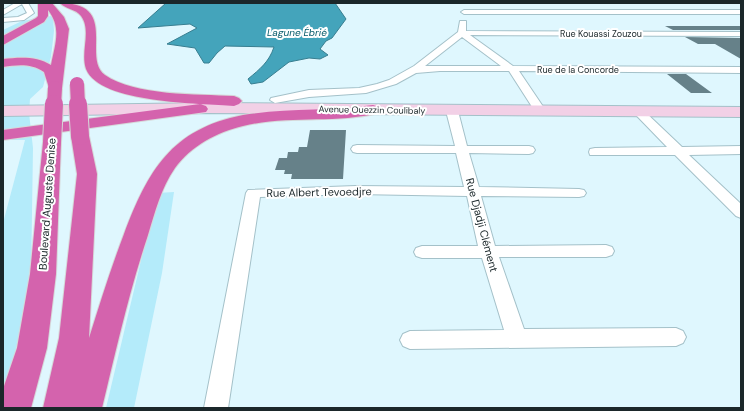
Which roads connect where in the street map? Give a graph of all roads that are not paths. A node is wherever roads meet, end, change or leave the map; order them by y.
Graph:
1 (20, 3) edge
2 (26, 3) edge
3 (65, 3) edge
4 (528, 3) edge
5 (597, 3) edge
6 (461, 4) edge
7 (44, 5) edge
8 (668, 6) dead end
9 (711, 6) dead end
10 (536, 11) junction
11 (609, 11) junction
12 (679, 11) junction
13 (464, 12) junction
14 (702, 12) junction
15 (724, 12) junction
16 (741, 12) edge
17 (3, 13) edge
18 (3, 20) edge
19 (77, 27) dead end
20 (741, 31) edge
21 (462, 33) junction
22 (741, 34) edge
23 (3, 35) edge
24 (3, 41) edge
25 (447, 44) junction
26 (478, 44) junction
27 (427, 60) junction
28 (3, 63) edge
29 (440, 68) junction
30 (415, 70) junction
31 (513, 70) junction
32 (741, 70) edge
33 (77, 77) dead end
34 (55, 88) junction
35 (275, 100) junction
36 (234, 101) junction
37 (3, 103) edge
38 (741, 104) edge
39 (537, 107) junction
40 (206, 108) junction
41 (373, 110) junction
42 (3, 111) edge
43 (452, 111) junction
44 (639, 112) junction
45 (741, 112) edge
46 (3, 135) edge
47 (357, 150) dead end
48 (463, 150) junction
49 (529, 150) dead end
50 (677, 150) junction
51 (741, 150) edge
52 (595, 152) dead end
53 (472, 192) junction
54 (580, 193) dead end
55 (741, 213) edge
56 (488, 251) junction
57 (606, 251) dead end
58 (422, 252) dead end
59 (676, 337) dead end
60 (517, 338) junction
61 (410, 340) dead end
62 (14, 408) edge
63 (60, 408) edge
64 (85, 408) edge
65 (216, 408) edge

1 - 17 street
2 - 18 street
3 - 19 highway
3 - 36 highway
4 - 10 street
5 - 11 street
6 - 13 street
7 - 23 highway
7 - 24 highway
7 - 34 highway, Boulevard Auguste Denise
8 - 12 street
9 - 15 street
10 - 11 street
10 - 13 street
11 - 12 street
12 - 14 street
13 - 21 street
14 - 15 street
14 - 20 street
15 - 16 street
21 - 22 street, Rue Kouassi Zouzou
21 - 25 street
21 - 26 street
25 - 26 street
25 - 27 street
26 - 31 street
27 - 29 street
27 - 30 street
28 - 34 highway
29 - 30 street, Rue de la Concorde
29 - 31 street, Rue de la Concorde
30 - 35 street
31 - 32 street, Rue de la Concorde
31 - 39 street
33 - 63 highway, bridge
34 - 62 highway, Boulevard Auguste Denise, bridge
35 - 36 street, Avenue Ouezzin Coulibaly
35 - 39 street, Avenue Ouezzin Coulibaly
36 - 37 street, Avenue Ouezzin Coulibaly
38 - 39 street, Avenue Ouezzin Coulibaly
39 - 43 street, Avenue Ouezzin Coulibaly
39 - 44 street, Avenue Ouezzin Coulibaly
40 - 41 street, Avenue Ouezzin Coulibaly
40 - 42 street, Avenue Ouezzin Coulibaly
40 - 46 highway
41 - 43 street, Avenue Ouezzin Coulibaly
41 - 64 highway
43 - 48 street, Rue Djadji Clément
44 - 45 street, Avenue Ouezzin Coulibaly
44 - 50 street
47 - 48 street
48 - 49 street
48 - 53 street, Rue Djadji Clément
50 - 51 street
50 - 52 street
50 - 55 street
53 - 54 street, Rue Albert Tevoedjre
53 - 56 street, Rue Djadji Clément
53 - 65 street, Rue Albert Tevoedjre
56 - 57 street
56 - 58 street
56 - 60 street, Rue Djadji Clément
59 - 60 street
60 - 61 street

